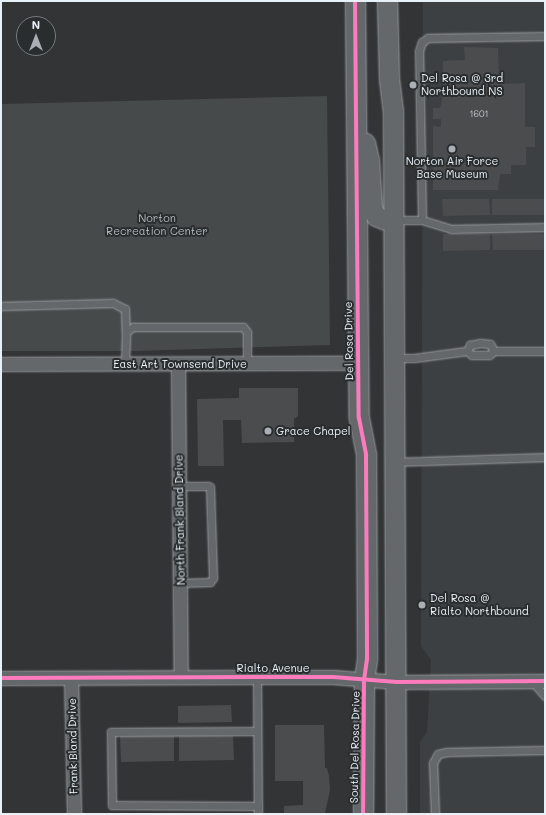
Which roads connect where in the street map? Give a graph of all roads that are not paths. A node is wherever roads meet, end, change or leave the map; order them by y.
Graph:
1 (355, 1) edge
2 (387, 1) edge
3 (545, 36) edge
4 (356, 121) junction
5 (394, 220) junction
6 (422, 220) junction
7 (545, 227) edge
8 (1, 306) edge
9 (126, 332) junction
10 (467, 351) junction
11 (494, 351) junction
12 (545, 351) edge
13 (394, 358) junction
14 (247, 363) junction
15 (359, 363) junction
16 (1, 364) edge
17 (125, 364) junction
18 (178, 364) junction
19 (545, 457) edge
20 (396, 462) junction
21 (179, 486) junction
22 (180, 583) junction
23 (181, 677) junction
24 (257, 677) junction
25 (1, 678) edge
26 (72, 678) junction
27 (364, 680) junction
28 (532, 681) junction
29 (545, 681) edge
30 (397, 682) junction
31 (545, 696) edge
32 (257, 731) junction
33 (545, 750) edge
34 (258, 806) junction
35 (74, 814) edge
36 (258, 814) edge
37 (363, 814) edge
38 (396, 814) edge
39 (435, 814) edge

1 - 4 street, Del Rosa Drive
2 - 5 street
3 - 6 lane
4 - 5 street
4 - 15 street, Del Rosa Drive
5 - 6 lane
5 - 13 street
6 - 7 lane
8 - 9 lane
9 - 14 lane
9 - 17 lane
10 - 11 lane
10 - 11 lane
10 - 13 lane
11 - 12 lane
13 - 20 street
14 - 15 street, East Art Townsend Drive
14 - 18 street, East Art Townsend Drive
15 - 27 street, Del Rosa Drive
16 - 17 street, East Art Townsend Drive
17 - 18 street, East Art Townsend Drive
18 - 21 street, North Frank Bland Drive
19 - 20 lane
20 - 30 street
21 - 22 street, North Frank Bland Drive
21 - 22 lane
22 - 23 street, North Frank Bland Drive
23 - 24 street, Rialto Avenue
23 - 26 street, Rialto Avenue
24 - 27 street, Rialto Avenue
24 - 32 lane
25 - 26 street, Rialto Avenue
26 - 35 street, Frank Bland Drive
27 - 30 street, Rialto Avenue
27 - 37 street, South Del Rosa Drive
28 - 29 street, Rialto Avenue
28 - 30 street, Rialto Avenue
28 - 31 lane
30 - 38 street
32 - 34 lane
32 - 34 lane
33 - 39 lane
34 - 36 lane

